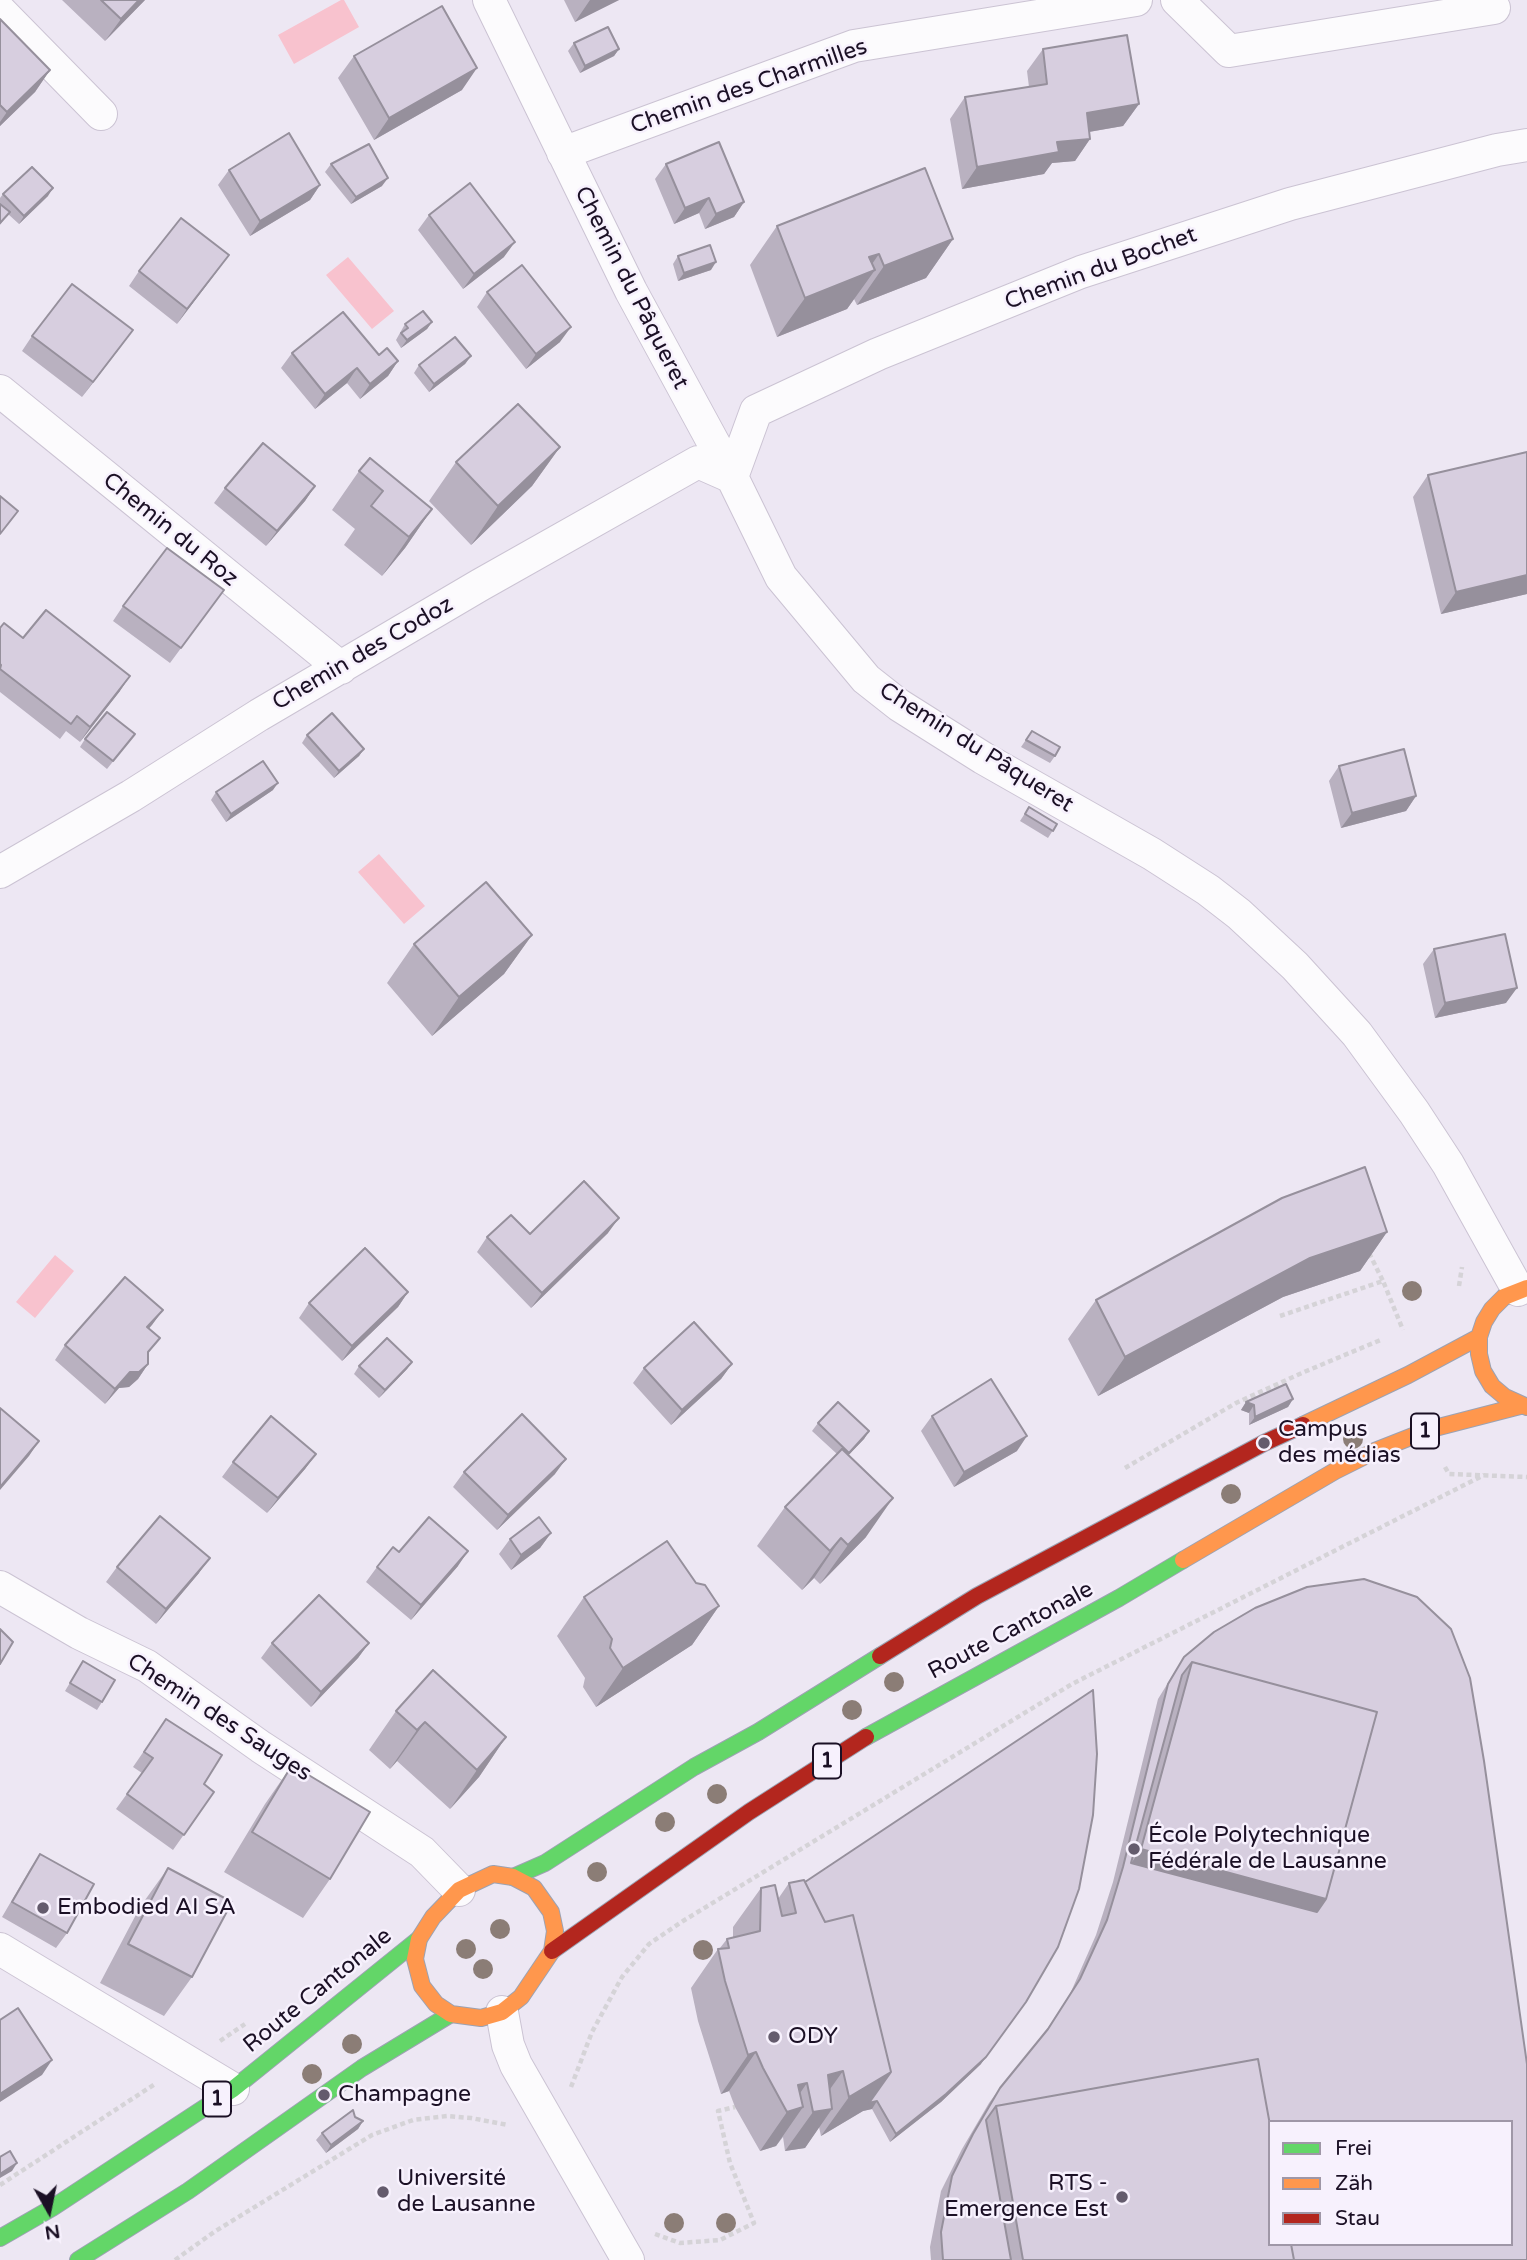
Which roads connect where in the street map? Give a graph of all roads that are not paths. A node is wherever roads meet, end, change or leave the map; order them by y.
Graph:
1 (489, 0) edge
2 (1136, 0) edge
3 (1177, 0) edge
4 (1061, 5) edge
5 (1494, 8) dead end
6 (0, 11) edge
7 (101, 114) dead end
8 (1527, 145) edge
9 (563, 153) junction
10 (0, 391) edge
11 (732, 477) junction
12 (341, 668) junction
13 (0, 872) edge
14 (1523, 1289) edge
15 (1479, 1337) junction
16 (1524, 1406) edge
17 (0, 1587) edge
18 (513, 1877) junction
19 (459, 1890) junction
20 (419, 1939) junction
21 (0, 1949) edge
22 (552, 1951) junction
23 (502, 2012) junction
24 (451, 2014) junction
25 (233, 2089) junction
26 (0, 2238) edge
27 (78, 2260) edge
28 (628, 2260) edge

1 - 9 street, Chemin du Pâqueret
2 - 4 street, Chemin des Charmilles
3 - 5 street
4 - 9 street, Chemin des Charmilles
6 - 7 street
8 - 11 street, Chemin du Bochet
9 - 11 street, Chemin du Pâqueret
10 - 12 street, Chemin du Roz
11 - 12 street, Chemin des Codoz
11 - 14 street, Chemin du Pâqueret
12 - 13 street, Chemin des Codoz
14 - 15 main road
15 - 16 main road
15 - 18 main road, Route Cantonale
16 - 22 main road, Route Cantonale / 1
17 - 19 street, Chemin des Sauges
18 - 19 main road
18 - 22 main road
19 - 20 main road
20 - 24 main road
20 - 25 main road, Route Cantonale / 1
21 - 25 street
22 - 23 main road
23 - 24 main road
23 - 28 street
24 - 27 main road
25 - 26 main road, Route Cantonale / 1

